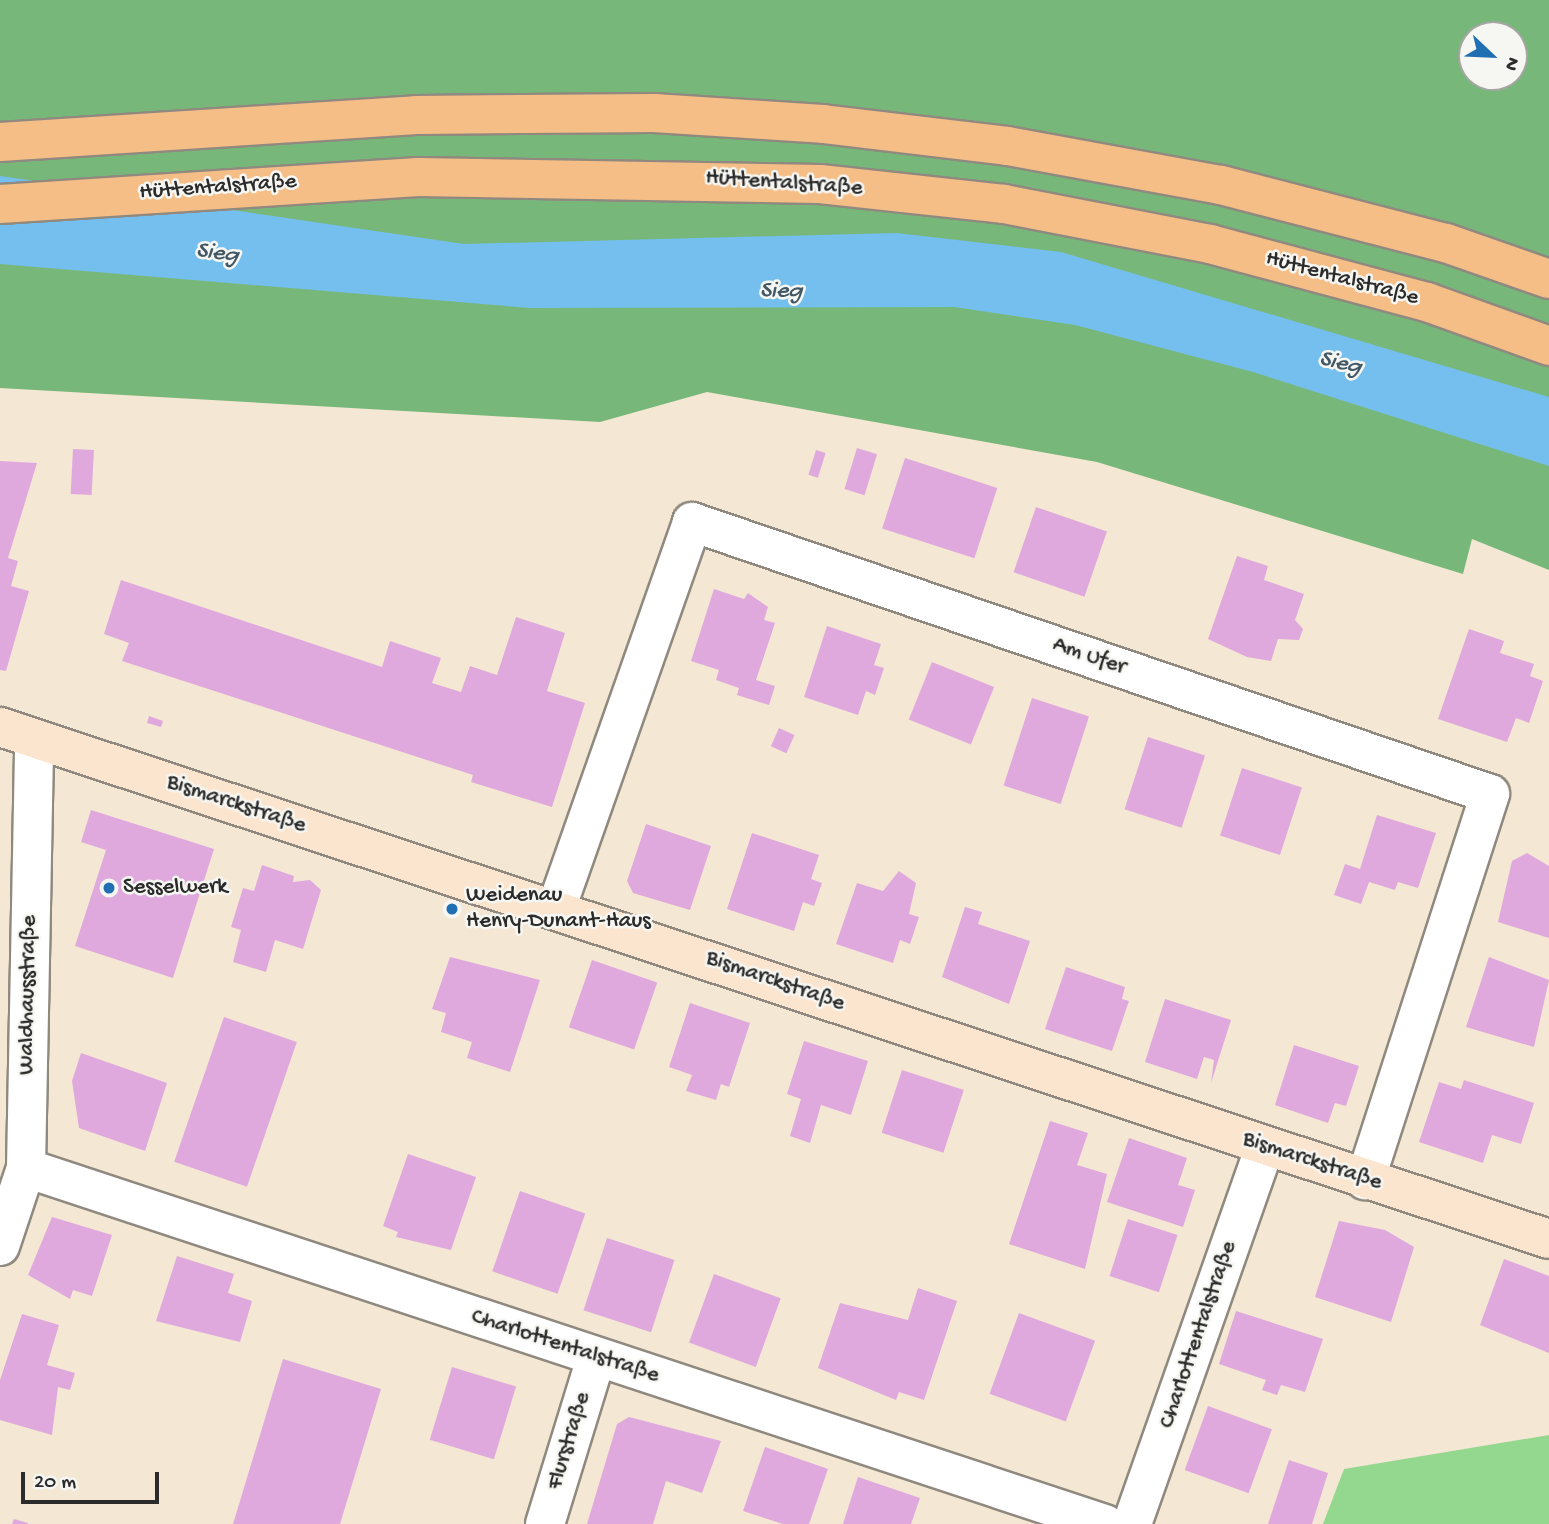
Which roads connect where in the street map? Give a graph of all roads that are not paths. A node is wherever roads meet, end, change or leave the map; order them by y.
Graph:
1 (0, 142) edge
2 (0, 204) edge
3 (1549, 279) edge
4 (1549, 346) edge
5 (17, 733) edge
6 (556, 909) junction
7 (1265, 1147) junction
8 (26, 1168) junction
9 (1365, 1180) junction
10 (1549, 1238) edge
11 (0, 1246) edge
12 (596, 1358) junction
13 (545, 1524) edge
14 (1105, 1524) edge
15 (1132, 1524) edge

1 - 3 highway
2 - 4 highway, Hüttentalstraße
5 - 6 street, Bismarckstraße
5 - 8 street, Waldhausstraße
6 - 7 street, Bismarckstraße
6 - 9 street, Am Ufer
7 - 9 street, Bismarckstraße
7 - 15 street, Charlottentalstraße
8 - 11 street, Waldhausstraße
8 - 12 street, Charlottentalstraße
9 - 10 street, Bismarckstraße
12 - 13 street, Flurstraße
12 - 14 street, Charlottentalstraße

